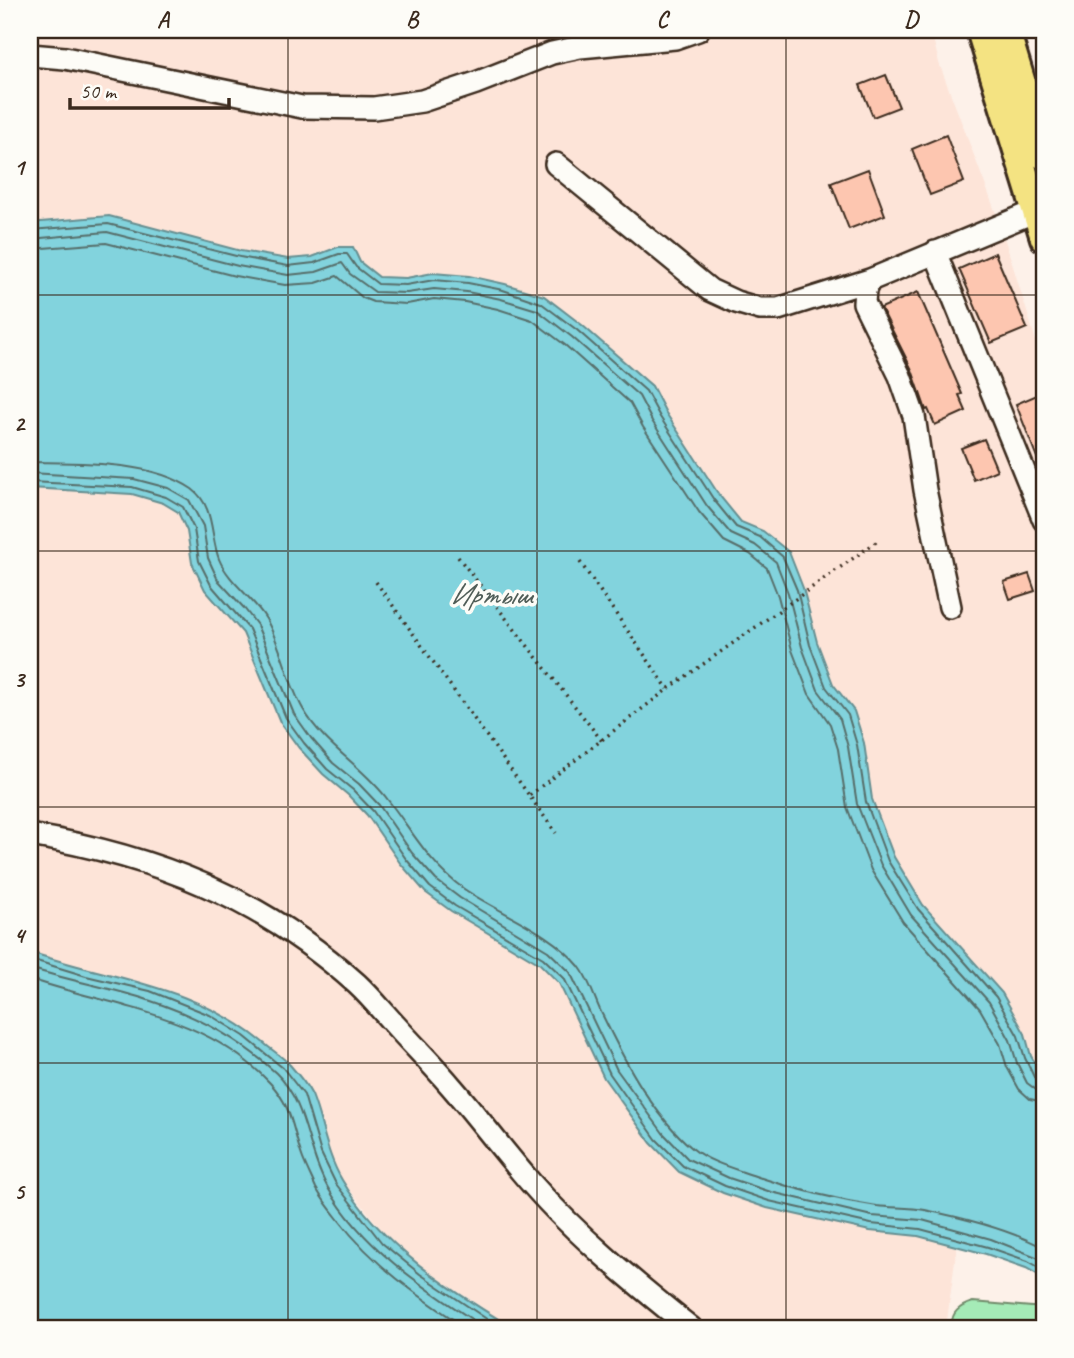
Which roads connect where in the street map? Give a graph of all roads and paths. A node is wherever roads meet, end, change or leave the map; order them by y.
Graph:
1 (698, 30) edge
2 (980, 30) edge
3 (1006, 30) edge
4 (30, 55) edge
5 (1044, 156) edge
6 (556, 164) dead end
7 (1040, 210) edge
8 (1044, 238) edge
9 (935, 252) junction
10 (870, 280) junction
11 (1044, 520) edge
12 (879, 540) dead end
13 (458, 556) dead end
14 (580, 562) dead end
15 (376, 582) dead end
16 (950, 607) dead end
17 (668, 689) junction
18 (602, 741) junction
19 (530, 794) junction
20 (556, 833) dead end
21 (30, 835) edge
22 (691, 1328) edge

1 - 4 lane
2 - 7 main road
3 - 5 main road
6 - 10 lane
7 - 8 main road
7 - 9 lane
9 - 10 lane
9 - 11 lane
10 - 16 lane
12 - 17 path
13 - 18 path
14 - 17 path
15 - 19 path
17 - 18 path
18 - 19 path
19 - 20 path
21 - 22 lane

